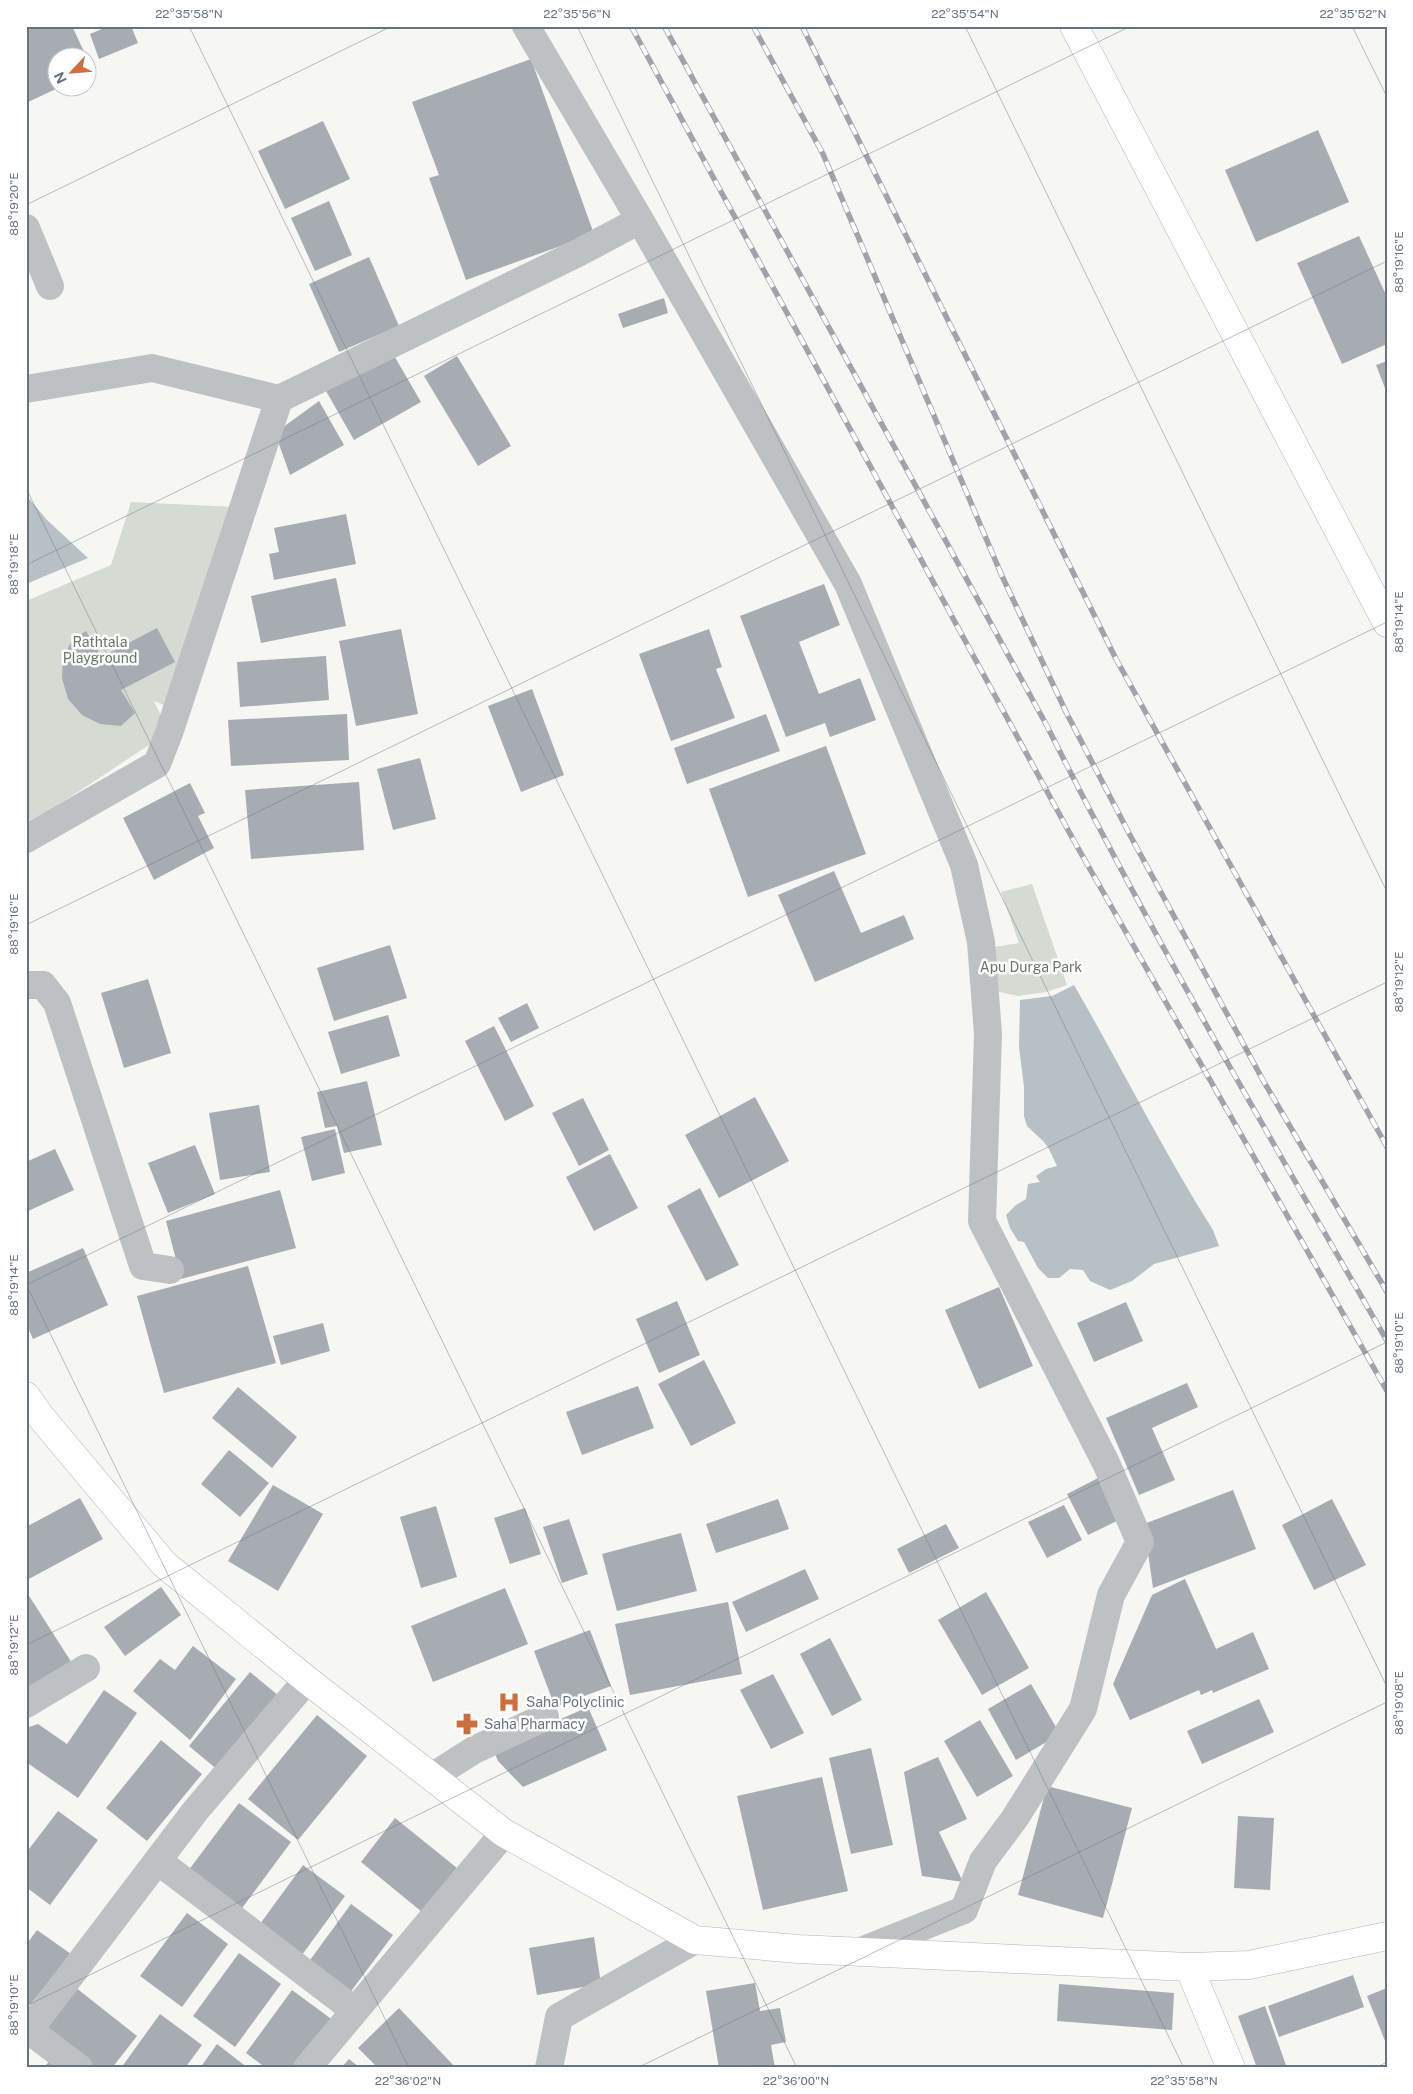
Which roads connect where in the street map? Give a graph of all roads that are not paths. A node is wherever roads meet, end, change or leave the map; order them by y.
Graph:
1 (526, 26) edge
2 (1074, 26) edge
3 (640, 220) junction
4 (26, 228) edge
5 (50, 286) dead end
6 (26, 389) edge
7 (279, 399) junction
8 (1387, 622) edge
9 (26, 839) edge
10 (26, 985) edge
11 (170, 1270) dead end
12 (26, 1396) edge
13 (86, 1668) dead end
14 (307, 1680) junction
15 (26, 1704) edge
16 (545, 1717) dead end
17 (433, 1776) junction
18 (504, 1832) junction
19 (158, 1861) junction
20 (1387, 1936) edge
21 (695, 1940) junction
22 (861, 1952) junction
23 (1188, 1967) junction
24 (354, 2010) junction
25 (27, 2031) edge
26 (80, 2068) edge
27 (307, 2068) edge
28 (550, 2068) edge
29 (1231, 2068) edge

1 - 3 street
2 - 8 main road
3 - 7 street
3 - 22 street
4 - 5 street
6 - 7 street
7 - 9 street
10 - 11 street
12 - 14 main road
13 - 15 street
14 - 17 main road
14 - 19 street
16 - 17 street
17 - 18 main road
18 - 21 main road
18 - 24 street
19 - 24 street
19 - 25 street
20 - 23 main road
21 - 22 main road
21 - 28 street
22 - 23 main road
23 - 29 main road
24 - 27 street
25 - 26 street

